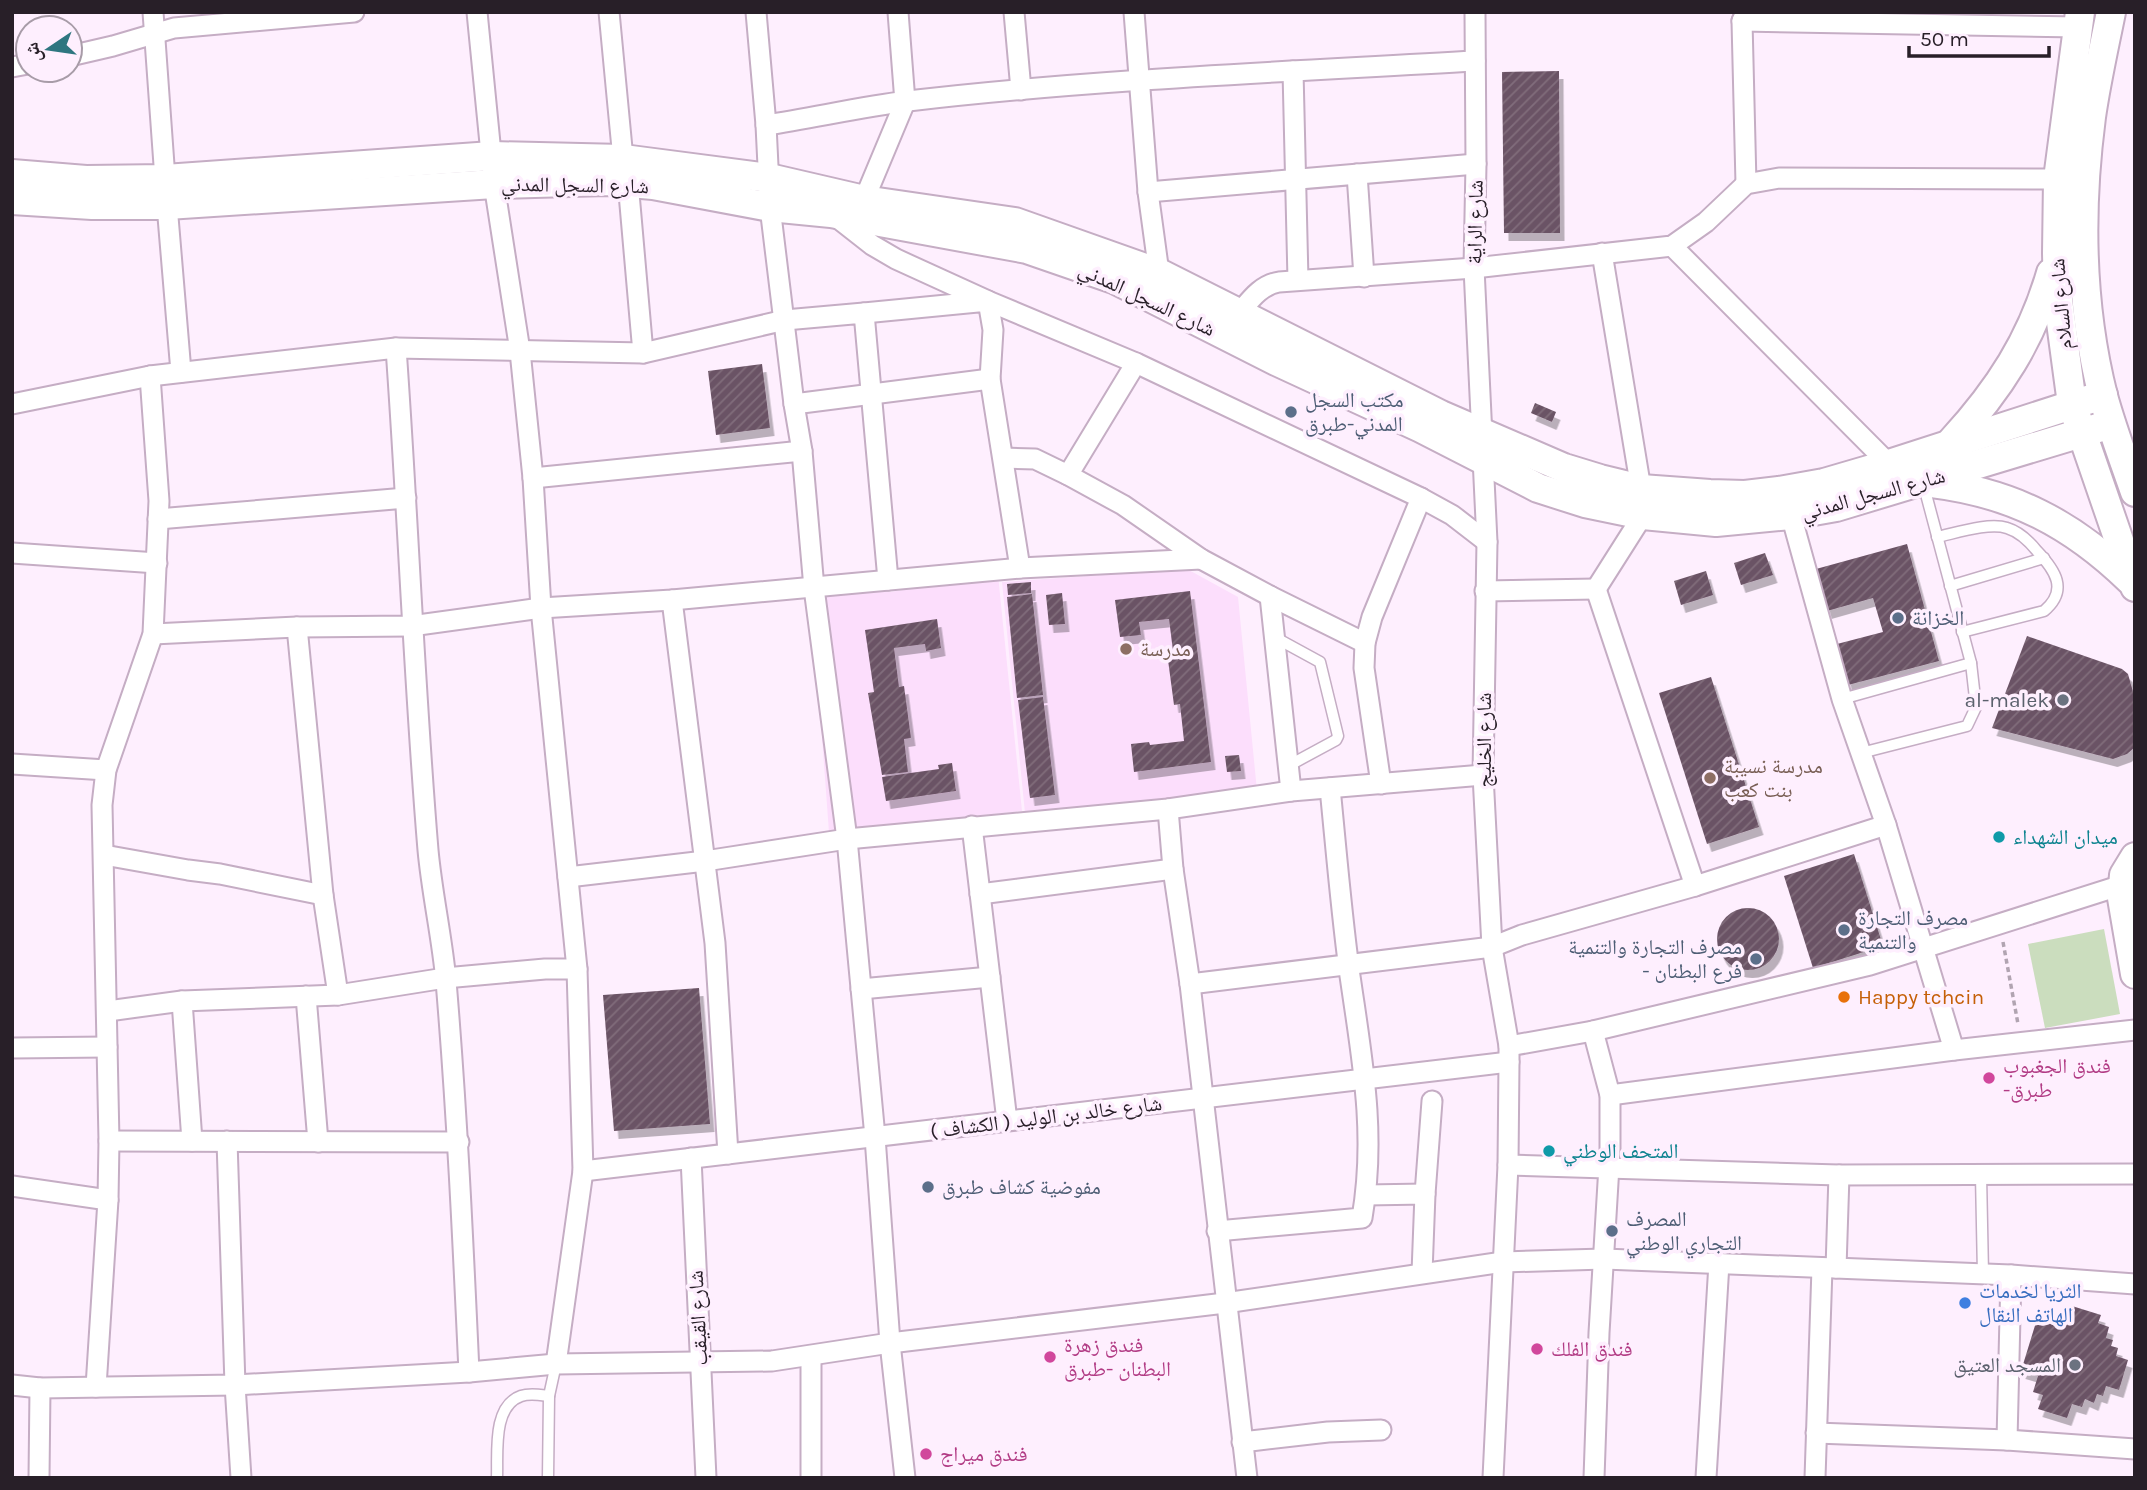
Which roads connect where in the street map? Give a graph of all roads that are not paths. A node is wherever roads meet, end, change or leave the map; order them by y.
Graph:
1 (354, 12) edge
2 (477, 12) edge
3 (609, 12) edge
4 (756, 12) edge
5 (898, 12) edge
6 (1014, 12) edge
7 (1134, 12) edge
8 (1475, 12) edge
9 (2111, 12) edge
10 (1744, 16) edge
11 (2079, 20) edge
12 (154, 22) edge
13 (84, 53) edge
14 (1475, 61) junction
15 (1293, 71) junction
16 (1141, 79) junction
17 (1021, 90) junction
18 (905, 102) junction
19 (766, 125) junction
20 (492, 156) junction
21 (1476, 164) junction
22 (625, 170) junction
23 (12, 174) edge
24 (1357, 174) junction
25 (769, 178) junction
26 (1296, 179) junction
27 (2058, 179) junction
28 (494, 184) junction
29 (1746, 184) junction
30 (166, 192) junction
31 (1149, 192) junction
32 (864, 200) junction
33 (12, 201) edge
34 (770, 207) junction
35 (831, 213) junction
36 (1672, 246) junction
37 (1602, 253) junction
38 (2056, 253) junction
39 (1474, 268) junction
40 (1158, 273) junction
41 (1364, 277) junction
42 (1298, 280) junction
43 (988, 301) junction
44 (1240, 312) junction
45 (864, 313) junction
46 (785, 320) junction
47 (396, 348) junction
48 (520, 351) junction
49 (643, 353) junction
50 (1136, 363) junction
51 (181, 372) junction
52 (150, 376) junction
53 (990, 379) junction
54 (872, 393) junction
55 (2103, 395) junction
56 (12, 404) edge
57 (794, 404) junction
58 (2072, 404) junction
59 (2111, 424) junction
60 (1482, 432) junction
61 (2081, 433) junction
62 (1949, 444) junction
63 (802, 451) junction
64 (1004, 457) junction
65 (1482, 461) junction
66 (1889, 464) junction
67 (1068, 475) junction
68 (533, 478) junction
69 (1923, 482) junction
70 (2135, 492) edge
71 (406, 498) junction
72 (1422, 498) junction
73 (1642, 502) junction
74 (1791, 515) junction
75 (158, 519) junction
76 (1937, 537) junction
77 (1486, 542) junction
78 (12, 553) edge
79 (2043, 558) junction
80 (1201, 559) junction
81 (157, 563) junction
82 (1020, 568) junction
83 (888, 580) junction
84 (1950, 586) junction
85 (2134, 586) edge
86 (814, 588) junction
87 (1596, 589) junction
88 (1485, 592) junction
89 (1270, 596) junction
90 (672, 600) junction
91 (541, 608) junction
92 (411, 626) junction
93 (297, 627) junction
94 (1962, 632) junction
95 (153, 634) junction
96 (1276, 638) junction
97 (1365, 643) junction
98 (1971, 663) junction
99 (1842, 699) junction
100 (1861, 753) junction
101 (12, 764) edge
102 (1288, 766) junction
103 (106, 770) junction
104 (1483, 775) junction
105 (1381, 784) junction
106 (1330, 788) junction
107 (1291, 791) junction
108 (1168, 809) junction
109 (1885, 825) junction
110 (972, 826) junction
111 (848, 839) junction
112 (104, 855) junction
113 (2135, 857) edge
114 (705, 861) junction
115 (1173, 869) junction
116 (568, 877) junction
117 (2122, 885) junction
118 (1695, 886) junction
119 (980, 894) junction
120 (323, 895) junction
121 (1492, 947) junction
122 (1924, 949) junction
123 (1349, 965) junction
124 (577, 969) junction
125 (2135, 974) edge
126 (990, 977) junction
127 (445, 978) junction
128 (1190, 984) junction
129 (861, 989) junction
130 (338, 995) junction
131 (306, 996) junction
132 (182, 1001) junction
133 (108, 1011) junction
134 (2135, 1030) edge
135 (1593, 1031) junction
136 (107, 1047) junction
137 (12, 1048) edge
138 (1954, 1050) junction
139 (1509, 1054) junction
140 (1365, 1079) junction
141 (1610, 1095) junction
142 (1202, 1098) junction
143 (1432, 1101) dead end
144 (1007, 1121) junction
145 (875, 1137) junction
146 (109, 1141) junction
147 (192, 1141) junction
148 (227, 1141) junction
149 (318, 1142) junction
150 (459, 1142) junction
151 (728, 1154) junction
152 (691, 1158) junction
153 (1508, 1166) junction
154 (1608, 1168) junction
155 (583, 1171) junction
156 (2135, 1174) edge
157 (1839, 1175) junction
158 (1981, 1175) junction
159 (12, 1186) edge
160 (1425, 1194) junction
161 (1366, 1195) junction
162 (108, 1200) junction
163 (1217, 1231) junction
164 (1604, 1259) junction
165 (1503, 1262) junction
166 (1719, 1264) junction
167 (1829, 1268) junction
168 (1422, 1273) junction
169 (1983, 1274) junction
170 (2011, 1275) junction
171 (2135, 1284) edge
172 (1225, 1303) junction
173 (890, 1343) junction
174 (811, 1356) junction
175 (700, 1361) junction
176 (556, 1364) junction
177 (469, 1372) junction
178 (12, 1385) edge
179 (234, 1385) junction
180 (96, 1387) junction
181 (40, 1388) junction
182 (549, 1396) junction
183 (1381, 1430) dead end
184 (1816, 1433) junction
185 (2007, 1440) junction
186 (1242, 1442) junction
187 (2135, 1449) edge
188 (39, 1478) edge
189 (241, 1478) edge
190 (497, 1478) edge
191 (548, 1478) edge
192 (706, 1478) edge
193 (811, 1478) edge
194 (905, 1478) edge
195 (1247, 1478) edge
196 (1493, 1478) edge
197 (1594, 1478) edge
198 (1706, 1478) edge
199 (1815, 1478) edge

1 - 12 street
2 - 20 street
3 - 22 street
4 - 19 street
5 - 18 street
6 - 17 street
7 - 16 street
8 - 14 street, شارع الراية
9 - 55 street, شارع السلام
10 - 11 street
10 - 29 street
11 - 27 street, شارع السلام
12 - 13 street
12 - 30 street
14 - 15 street
14 - 21 street, شارع الراية
15 - 16 street
15 - 26 street
16 - 17 street
16 - 31 street
17 - 18 street
18 - 19 street
18 - 32 street
19 - 25 street
20 - 22 street, شارع السجل المدني
20 - 28 street
20 - 30 street, شارع السجل المدني
21 - 24 street
21 - 39 street, شارع الراية
22 - 25 street, شارع السجل المدني
22 - 28 street, شارع السجل المدني
22 - 34 street, شارع السجل المدني
22 - 49 street
23 - 30 street, شارع السجل المدني
24 - 26 street
24 - 41 street
25 - 32 street, شارع السجل المدني
25 - 34 street
26 - 31 street
26 - 42 street
27 - 29 street
27 - 38 street, شارع السلام
28 - 30 street, شارع السجل المدني
28 - 48 street
29 - 36 street
30 - 33 street, شارع السجل المدني
30 - 51 street
31 - 40 street
32 - 40 street, شارع السجل المدني
34 - 35 street, شارع السجل المدني
34 - 46 street
35 - 43 street
35 - 65 street, شارع السجل المدني
36 - 37 street
36 - 66 street
37 - 39 street
37 - 73 street
38 - 58 street, شارع السلام
38 - 62 street
39 - 41 street
39 - 60 street, شارع الراية
40 - 44 street, شارع السجل المدني
41 - 42 street
42 - 44 street
43 - 45 street
43 - 50 street
43 - 53 street
44 - 60 street, شارع السجل المدني
45 - 46 street
45 - 54 street
46 - 49 street
46 - 57 street
47 - 48 street
47 - 51 street
47 - 71 street
48 - 49 street
48 - 68 street
50 - 67 street
50 - 72 street
51 - 52 street
52 - 56 street
52 - 75 street
53 - 54 street
53 - 64 street
54 - 57 street
54 - 83 street
55 - 58 street, شارع السجل المدني
55 - 59 street, شارع السلام
57 - 63 street
58 - 61 street, شارع السلام
58 - 62 street, شارع السجل المدني
59 - 61 street, شارع السجل المدني
59 - 70 street, شارع السلام
60 - 65 street, شارع الخليج
60 - 73 street, شارع السجل المدني
61 - 69 street, شارع السجل المدني
61 - 85 street, شارع السلام
62 - 66 street, شارع السجل المدني
63 - 68 street
63 - 86 street
64 - 67 street
64 - 82 street
65 - 73 street, شارع السجل المدني
65 - 77 street, شارع الخليج
66 - 73 street, شارع السجل المدني
67 - 80 street
68 - 91 street
69 - 74 street, شارع السجل المدني
69 - 76 lane
69 - 85 street
71 - 75 street
71 - 92 street
72 - 77 street
72 - 97 street
73 - 74 street, شارع السجل المدني
73 - 87 street
74 - 99 street
75 - 81 street
76 - 79 lane
76 - 84 lane
77 - 88 street, شارع الخليج
78 - 81 street
79 - 84 lane
79 - 94 lane
80 - 82 street
80 - 89 street
81 - 95 street
82 - 83 street
83 - 86 street
84 - 94 lane
86 - 90 street
86 - 111 street
87 - 88 street
87 - 118 street
88 - 104 street, شارع الخليج
89 - 96 street
89 - 97 street
90 - 91 street
90 - 114 street
91 - 92 street
91 - 116 street
92 - 93 street
92 - 127 street
93 - 95 street
93 - 120 street
94 - 98 lane
95 - 103 street
96 - 102 street
96 - 102 lane
97 - 105 street
98 - 99 lane
98 - 100 lane
99 - 100 street
100 - 109 street
101 - 103 street
102 - 107 street
103 - 112 street
104 - 105 street
104 - 121 street, شارع الخليج
105 - 106 street
106 - 107 street
106 - 123 street
107 - 108 street
108 - 110 street
108 - 115 street
109 - 118 street
109 - 122 street
110 - 111 street
110 - 119 street
111 - 114 street
111 - 129 street
112 - 120 street
112 - 133 street
113 - 117 street
114 - 116 street
114 - 151 street
115 - 119 street
115 - 128 street
116 - 124 street
117 - 122 street, شارع خالد بن الوليد ( الكشاف )
117 - 125 street
118 - 121 street
119 - 126 street
120 - 130 street
121 - 123 street
121 - 139 street, شارع الخليج
122 - 135 street, شارع خالد بن الوليد ( الكشاف )
122 - 138 street
123 - 128 street
123 - 140 street
124 - 127 street
124 - 155 street
126 - 129 street
126 - 144 street
127 - 130 street
127 - 150 street
128 - 142 street
129 - 145 street
130 - 131 street
131 - 132 street
131 - 149 street
132 - 133 street
132 - 147 street
133 - 136 street
134 - 138 street
135 - 139 street, شارع خالد بن الوليد ( الكشاف )
135 - 141 street
136 - 137 street
136 - 146 street
138 - 141 street
139 - 140 street, شارع خالد بن الوليد ( الكشاف )
139 - 153 street, شارع الخليج
140 - 142 street, شارع خالد بن الوليد ( الكشاف )
140 - 161 street
141 - 154 street
142 - 144 street, شارع خالد بن الوليد ( الكشاف )
142 - 163 street
143 - 160 street
144 - 145 street, شارع خالد بن الوليد ( الكشاف )
145 - 151 street, شارع خالد بن الوليد ( الكشاف )
145 - 173 street
146 - 147 street
146 - 162 street
147 - 148 street
148 - 149 street
148 - 179 street
149 - 150 street
150 - 177 street
151 - 152 street, شارع خالد بن الوليد ( الكشاف )
152 - 155 street, شارع خالد بن الوليد ( الكشاف )
152 - 175 street, شارع القيقب
153 - 154 street
153 - 165 street, شارع الخليج
154 - 157 street
154 - 164 street
155 - 176 street
156 - 158 street
157 - 158 street
157 - 167 street
158 - 169 lane
159 - 162 street
160 - 161 street
160 - 168 street
161 - 163 street
162 - 180 street
163 - 172 street
164 - 165 street
164 - 166 street
164 - 197 street
165 - 168 street
165 - 196 street, شارع الخليج
166 - 167 street
166 - 198 street
167 - 169 street
167 - 184 street
168 - 172 street
169 - 170 street
170 - 171 street
170 - 185 street
172 - 173 street
172 - 186 street
173 - 174 street
173 - 194 street
174 - 175 street
174 - 193 street
175 - 176 street
175 - 192 street, شارع القيقب
176 - 177 street
176 - 182 lane
177 - 179 street
178 - 181 street
179 - 180 street
179 - 189 street
180 - 181 street
181 - 188 street
182 - 190 lane
182 - 191 lane
183 - 186 street
184 - 185 street
184 - 199 street
185 - 187 street
186 - 195 street

